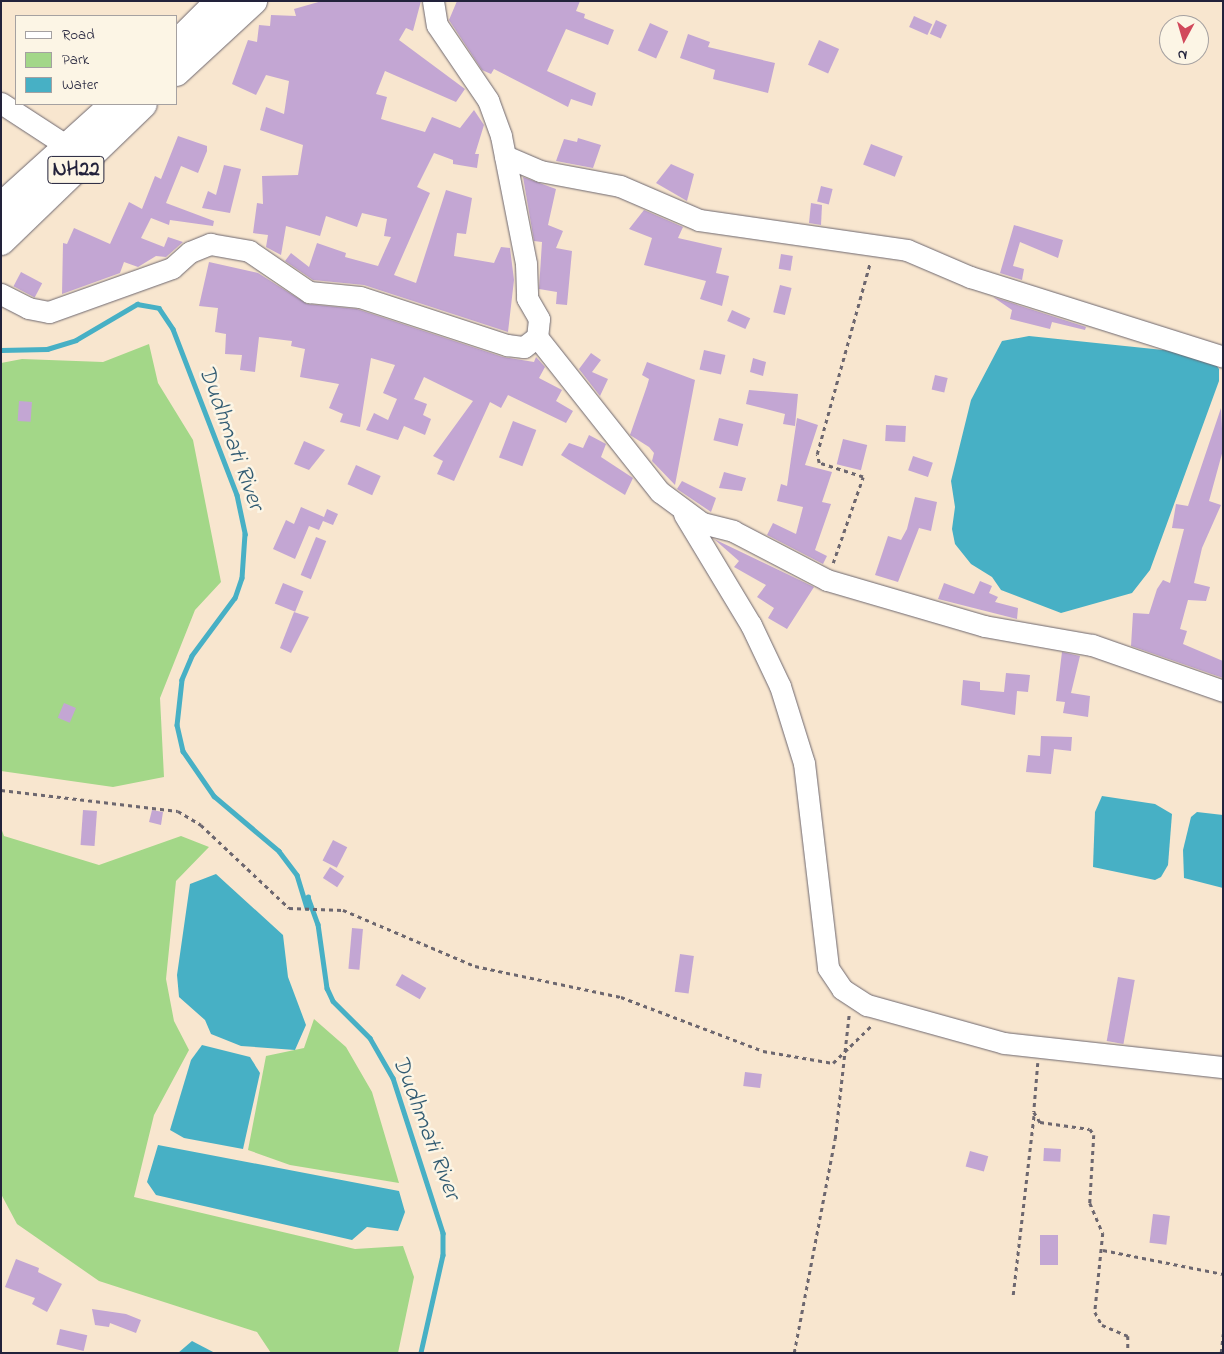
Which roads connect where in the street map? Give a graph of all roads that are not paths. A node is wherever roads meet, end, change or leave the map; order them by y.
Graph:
1 (220, 1) edge
2 (253, 1) edge
3 (434, 1) edge
4 (178, 43) edge
5 (178, 70) edge
6 (1, 103) edge
7 (114, 105) edge
8 (142, 105) edge
9 (67, 146) junction
10 (505, 156) junction
11 (1, 207) edge
12 (1, 241) edge
13 (1, 294) edge
14 (537, 337) junction
15 (1223, 356) edge
16 (681, 510) junction
17 (1223, 691) edge
18 (1223, 1067) edge

1 - 4 highway
2 - 5 highway
3 - 10 street
6 - 9 street
7 - 9 highway, NH22
8 - 12 highway, NH22
9 - 11 highway, NH22
10 - 14 street
10 - 15 street
13 - 14 street
14 - 16 street
16 - 17 street
16 - 18 street

